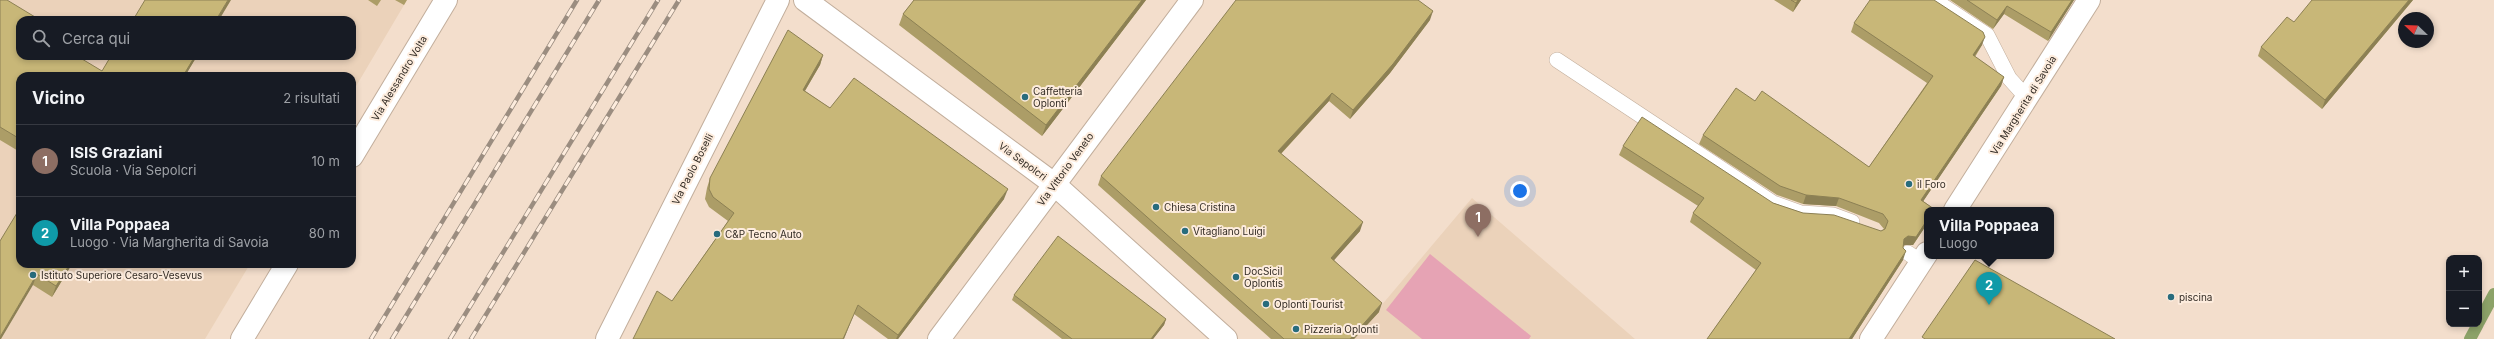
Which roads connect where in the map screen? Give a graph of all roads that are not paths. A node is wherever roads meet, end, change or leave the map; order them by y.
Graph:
1 (446, 0) edge
2 (778, 0) edge
3 (805, 0) edge
4 (1192, 0) edge
5 (1934, 0) edge
6 (2088, 0) edge
7 (1557, 60) dead end
8 (2027, 98) junction
9 (356, 149) edge
10 (1054, 184) junction
11 (1958, 207) edge
12 (1869, 228) edge
13 (1919, 256) edge
14 (285, 268) edge
15 (242, 339) edge
16 (607, 339) edge
17 (939, 339) edge
18 (1226, 339) edge
19 (1871, 339) edge

1 - 9 street, Via Alessandro Volta
2 - 16 street, Via Paolo Boselli
3 - 10 street, Via Sepolcri
4 - 10 street, Via Vittorio Veneto
5 - 8 lane
6 - 8 street, Via Margherita di Savoia
7 - 12 lane
8 - 11 street, Via Margherita di Savoia
10 - 17 street, Via Vittorio Veneto
10 - 18 street, Via Sepolcri
13 - 19 street
14 - 15 street

